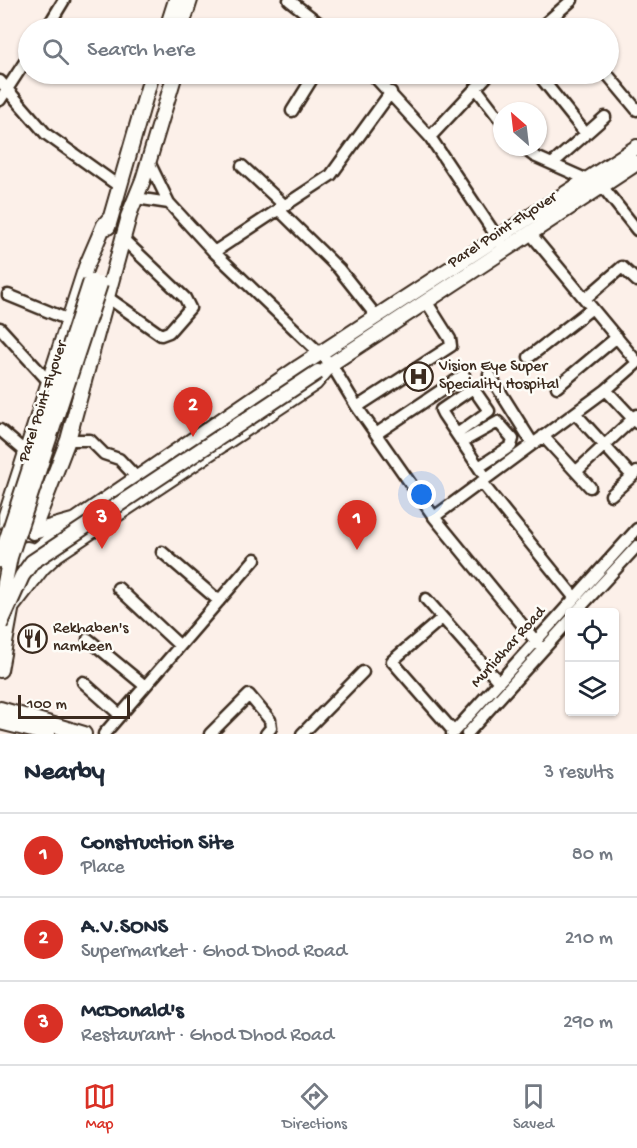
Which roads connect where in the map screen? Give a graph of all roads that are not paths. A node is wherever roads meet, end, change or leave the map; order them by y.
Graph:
1 (176, 0) edge
2 (190, 0) edge
3 (198, 0) edge
4 (289, 0) edge
5 (572, 0) edge
6 (60, 1) edge
7 (51, 18) edge
8 (170, 18) edge
9 (184, 18) edge
10 (192, 18) edge
11 (312, 18) edge
12 (551, 18) edge
13 (18, 69) edge
14 (149, 84) edge
15 (163, 84) edge
16 (172, 84) edge
17 (309, 84) edge
18 (383, 84) edge
19 (480, 84) edge
20 (546, 84) edge
21 (615, 84) edge
22 (4, 86) edge
23 (476, 88) junction
24 (391, 92) junction
25 (0, 100) edge
26 (493, 110) edge
27 (637, 110) edge
28 (291, 111) dead end
29 (605, 117) dead end
30 (586, 134) junction
31 (430, 137) junction
32 (637, 147) edge
33 (534, 156) edge
34 (149, 162) junction
35 (552, 164) junction
36 (242, 166) dead end
37 (635, 168) edge
38 (588, 180) junction
39 (142, 184) junction
40 (602, 186) junction
41 (120, 187) junction
42 (134, 204) junction
43 (169, 204) junction
44 (281, 207) junction
45 (110, 218) junction
46 (637, 230) edge
47 (530, 233) junction
48 (123, 239) junction
49 (501, 244) junction
50 (214, 252) junction
51 (637, 280) edge
52 (99, 287) junction
53 (8, 295) dead end
54 (426, 301) junction
55 (589, 304) junction
56 (377, 317) junction
57 (69, 320) junction
58 (0, 328) edge
59 (617, 337) junction
60 (529, 357) dead end
61 (637, 362) edge
62 (324, 364) junction
63 (489, 374) dead end
64 (464, 375) dead end
65 (50, 383) junction
66 (557, 387) dead end
67 (606, 390) junction
68 (79, 392) junction
69 (357, 407) junction
70 (575, 413) junction
71 (636, 419) edge
72 (4, 433) edge
73 (376, 434) junction
74 (543, 436) junction
75 (460, 438) junction
76 (68, 440) junction
77 (533, 444) junction
78 (604, 445) junction
79 (0, 446) edge
80 (27, 453) junction
81 (479, 467) junction
82 (579, 469) dead end
83 (635, 474) edge
84 (138, 479) junction
85 (484, 480) junction
86 (590, 487) dead end
87 (611, 495) dead end
88 (434, 518) junction
89 (71, 523) junction
90 (3, 527) edge
91 (637, 529) edge
92 (33, 532) junction
93 (0, 539) edge
94 (637, 546) edge
95 (26, 549) junction
96 (162, 552) dead end
97 (255, 559) dead end
98 (0, 560) edge
99 (118, 588) dead end
100 (574, 597) junction
101 (426, 599) dead end
102 (219, 601) junction
103 (580, 608) edge
104 (4, 611) edge
105 (442, 618) junction
106 (0, 625) edge
107 (565, 626) edge
108 (88, 639) dead end
109 (535, 640) junction
110 (180, 646) junction
111 (543, 650) junction
112 (0, 670) edge
113 (363, 672) dead end
114 (498, 681) junction
115 (83, 682) dead end
116 (145, 686) junction
117 (0, 709) edge
118 (120, 715) junction
119 (0, 722) edge
120 (453, 733) edge
121 (48, 734) edge
122 (84, 734) edge
123 (104, 734) edge
124 (210, 734) edge
125 (266, 734) edge
126 (302, 734) edge
127 (467, 734) edge

1 - 8 main road
2 - 9 main road
3 - 10 main road
4 - 11 street
5 - 12 street
6 - 7 street
13 - 22 street
14 - 41 main road, Parel Point Flyover
15 - 39 main road
16 - 34 main road
17 - 28 street
18 - 24 street
19 - 23 street
20 - 30 street
21 - 27 street
22 - 25 street
22 - 41 street
23 - 26 street
23 - 31 street
24 - 31 street
24 - 44 street
29 - 30 street
30 - 35 street
31 - 49 street
32 - 38 main road
33 - 35 street
34 - 39 main road
34 - 43 street
35 - 38 street
36 - 44 street
37 - 40 main road, Parel Point Flyover
38 - 49 main road
39 - 42 main road
40 - 46 street
40 - 47 main road, Parel Point Flyover
41 - 45 main road, Parel Point Flyover
42 - 43 street
42 - 48 main road
42 - 52 main road, Parel Point Flyover
43 - 50 street
44 - 50 street
44 - 56 street
45 - 52 main road, Parel Point Flyover
45 - 57 main road
47 - 49 main road, Parel Point Flyover
47 - 55 street
48 - 52 main road
48 - 52 street
49 - 54 main road, Parel Point Flyover
49 - 56 main road
50 - 62 street
51 - 55 street
52 - 68 main road
52 - 98 main road, Parel Point Flyover, bridge
52 - 104 main road, Parel Point Flyover, bridge
53 - 57 street
54 - 62 main road, Parel Point Flyover
54 - 69 street
55 - 59 street
55 - 60 street
56 - 62 main road
57 - 65 main road
58 - 65 street
59 - 61 street
59 - 66 street
61 - 67 street
62 - 69 street
62 - 84 main road
62 - 104 main road
62 - 106 main road, bridge
63 - 77 street
64 - 73 street
65 - 68 street
65 - 80 main road
67 - 70 street
67 - 71 street
68 - 76 main road
69 - 73 street
70 - 74 street
70 - 78 street
71 - 78 street
72 - 79 street
72 - 80 street
73 - 88 street
74 - 77 street
74 - 86 street
75 - 75 street
75 - 81 street
75 - 81 street
76 - 84 street
76 - 92 main road
77 - 85 street
78 - 82 street
78 - 83 street
80 - 90 main road
81 - 85 street
83 - 87 street
84 - 89 main road
85 - 88 street
85 - 100 street
88 - 109 street
89 - 92 main road
89 - 95 main road
90 - 92 main road
91 - 100 street, Murlidhar Road
92 - 95 main road
93 - 95 main road
94 - 103 street
95 - 104 main road
96 - 102 street
97 - 102 street
99 - 110 street
100 - 109 street, Murlidhar Road
101 - 105 street
102 - 110 street
104 - 112 main road
105 - 114 street
105 - 120 street
107 - 111 street, Murlidhar Road
108 - 116 street
109 - 111 street
109 - 114 street, Murlidhar Road
110 - 116 street
111 - 127 street, Murlidhar Road
113 - 126 street
114 - 120 street, Murlidhar Road
115 - 118 street
116 - 118 street
117 - 122 main road
118 - 123 street
119 - 121 main road
124 - 125 street

